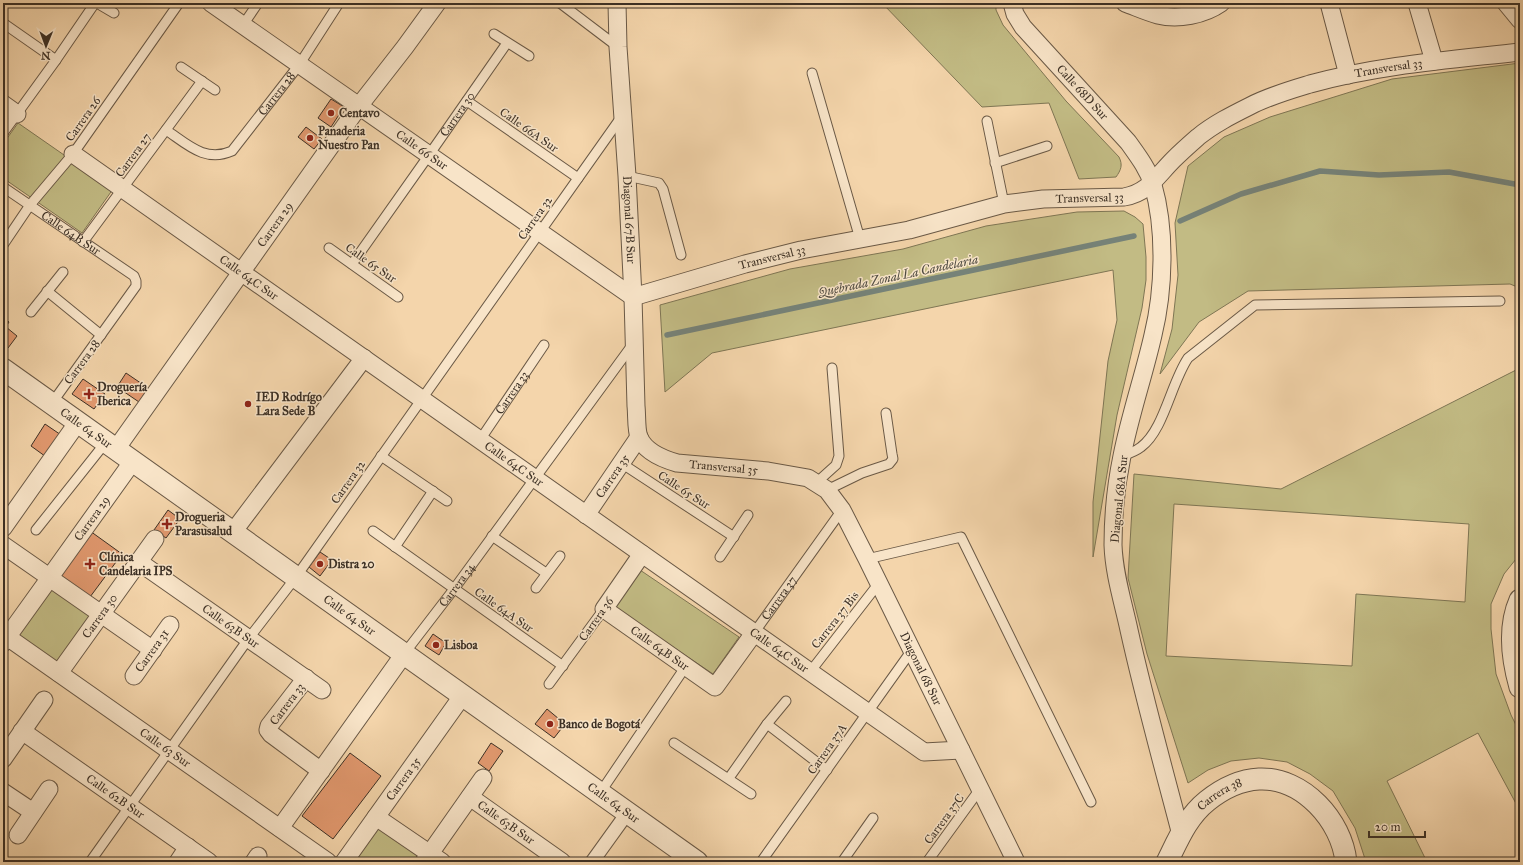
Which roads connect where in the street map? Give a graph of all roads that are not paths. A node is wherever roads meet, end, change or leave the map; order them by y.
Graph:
1 (96, 3) edge
2 (178, 3) edge
3 (211, 3) edge
4 (258, 3) edge
5 (339, 3) edge
6 (437, 3) edge
7 (560, 3) edge
8 (617, 3) edge
9 (1012, 3) edge
10 (1125, 3) edge
11 (1221, 3) edge
12 (1329, 3) edge
13 (1417, 3) edge
14 (1506, 3) edge
15 (114, 13) dead end
16 (1520, 20) edge
17 (3, 23) edge
18 (242, 25) junction
19 (494, 34) dead end
20 (507, 43) junction
21 (618, 47) junction
22 (1520, 52) edge
23 (529, 56) dead end
24 (56, 60) junction
25 (1434, 61) junction
26 (299, 65) junction
27 (181, 67) dead end
28 (812, 73) dead end
29 (1348, 75) junction
30 (202, 81) junction
31 (215, 90) dead end
32 (467, 101) junction
33 (3, 104) edge
34 (358, 106) junction
35 (17, 114) junction
36 (623, 114) junction
37 (987, 121) dead end
38 (166, 130) junction
39 (3, 133) edge
40 (1047, 146) dead end
41 (73, 154) junction
42 (430, 155) junction
43 (995, 163) junction
44 (627, 176) junction
45 (578, 178) junction
46 (1152, 184) junction
47 (3, 187) edge
48 (123, 189) junction
49 (1004, 204) junction
50 (30, 205) junction
51 (540, 232) junction
52 (860, 239) junction
53 (83, 242) junction
54 (3, 245) edge
55 (329, 248) dead end
56 (681, 255) dead end
57 (352, 264) junction
58 (63, 272) dead end
59 (241, 272) junction
60 (136, 281) joint
61 (47, 292) junction
62 (398, 297) dead end
63 (633, 297) junction
64 (1500, 301) dead end
65 (31, 312) dead end
66 (101, 335) junction
67 (634, 342) junction
68 (544, 345) dead end
69 (364, 358) junction
70 (832, 368) dead end
71 (3, 369) edge
72 (422, 399) junction
73 (52, 403) junction
74 (886, 414) dead end
75 (78, 422) junction
76 (639, 436) junction
77 (480, 440) junction
78 (111, 445) junction
79 (381, 456) junction
80 (1122, 456) junction
81 (133, 461) junction
82 (621, 463) junction
83 (534, 478) junction
84 (821, 486) junction
85 (433, 491) junction
86 (447, 501) dead end
87 (842, 510) junction
88 (586, 515) junction
89 (748, 515) dead end
90 (3, 528) edge
91 (36, 530) dead end
92 (373, 531) dead end
93 (233, 532) junction
94 (492, 536) junction
95 (734, 537) junction
96 (155, 540) dead end
97 (3, 545) edge
98 (395, 547) junction
99 (642, 554) junction
100 (560, 556) dead end
101 (720, 557) dead end
102 (867, 559) junction
103 (139, 562) junction
104 (546, 573) junction
105 (296, 577) junction
106 (50, 578) junction
107 (879, 583) junction
108 (536, 588) dead end
109 (454, 589) junction
110 (1519, 603) edge
111 (604, 609) junction
112 (101, 614) junction
113 (170, 625) dead end
114 (754, 633) junction
115 (5, 638) edge
116 (249, 638) junction
117 (153, 650) junction
118 (912, 650) junction
119 (404, 654) junction
120 (563, 666) junction
121 (686, 666) junction
122 (810, 672) junction
123 (60, 674) junction
124 (134, 676) dead end
125 (306, 678) junction
126 (549, 684) dead end
127 (715, 687) joint
128 (1520, 687) edge
129 (322, 690) dead end
130 (462, 695) junction
131 (44, 700) dead end
132 (786, 701) dead end
133 (868, 712) junction
134 (767, 724) junction
135 (22, 731) junction
136 (674, 743) dead end
137 (169, 750) junction
138 (961, 750) junction
139 (3, 759) edge
140 (827, 770) junction
141 (321, 771) junction
142 (483, 778) dead end
143 (729, 778) junction
144 (49, 789) dead end
145 (980, 789) junction
146 (3, 792) edge
147 (600, 793) junction
148 (752, 794) dead end
149 (470, 797) junction
150 (1091, 802) dead end
151 (130, 806) junction
152 (33, 812) junction
153 (628, 812) junction
154 (376, 817) junction
155 (873, 818) dead end
156 (280, 828) junction
157 (1181, 835) junction
158 (18, 836) dead end
159 (188, 847) junction
160 (432, 859) edge
161 (90, 862) edge
162 (178, 862) edge
163 (209, 862) edge
164 (328, 862) edge
165 (344, 862) edge
166 (562, 862) edge
167 (592, 862) edge
168 (697, 862) edge
169 (761, 862) edge
170 (842, 862) edge
171 (927, 862) edge
172 (1016, 862) edge
173 (1167, 862) edge
174 (1346, 862) edge

1 - 15 lane
1 - 24 lane
2 - 41 lane, Carrera 26
3 - 18 street, Calle 66 Sur
4 - 18 lane
5 - 26 lane, Carrera 28
6 - 34 street, Carrera 29
7 - 21 lane
8 - 21 street, Diagonal 67B Sur
9 - 46 street, Calle 68D Sur
10 - 11 street
12 - 29 street
13 - 25 street
14 - 16 street
17 - 24 lane
18 - 26 street, Calle 66 Sur
19 - 20 lane
20 - 23 lane
20 - 32 lane, Carrera 30
21 - 36 street, Diagonal 67B Sur
22 - 25 street, Transversal 33
24 - 35 lane
25 - 29 street, Transversal 33
26 - 34 street, Calle 66 Sur
26 - 38 lane, Carrera 28
27 - 30 lane
28 - 52 lane
29 - 46 street, Transversal 33
30 - 31 lane
30 - 38 lane, Carrera 27
32 - 42 lane, Carrera 30
32 - 45 lane, Calle 66A Sur
33 - 35 street
34 - 42 street, Calle 66 Sur
34 - 59 street, Carrera 29
35 - 39 lane
36 - 44 street, Diagonal 67B Sur
36 - 45 lane, Carrera 32
37 - 43 lane
38 - 48 lane, Carrera 27
40 - 43 lane
41 - 48 street, Calle 64C Sur
41 - 50 lane, Carrera 26
42 - 51 street, Calle 66 Sur
42 - 57 lane, Carrera 30
43 - 49 lane
44 - 56 lane
44 - 63 street, Diagonal 67B Sur
45 - 51 lane, Carrera 32
46 - 49 street, Transversal 33
46 - 80 street, Diagonal 68A Sur
47 - 50 lane, Calle 64B Sur
48 - 53 lane, Carrera 27
48 - 59 street, Calle 64C Sur
49 - 52 street, Transversal 33
50 - 53 lane, Calle 64B Sur
50 - 54 lane, Carrera 26
51 - 63 street, Calle 66 Sur
51 - 72 lane, Carrera 32
52 - 63 street, Transversal 33
53 - 60 lane, Calle 64B Sur
55 - 57 lane, Calle 65 Sur
57 - 62 lane, Calle 65 Sur
58 - 61 lane
59 - 69 street, Calle 64C Sur
59 - 78 street, Carrera 29
60 - 66 lane, Carrera 28
61 - 65 lane
61 - 66 lane
63 - 67 street, Diagonal 67B Sur
64 - 80 lane
66 - 73 lane, Carrera 28
67 - 76 street, Diagonal 67B Sur
67 - 83 lane, Carrera 34
68 - 77 lane, Carrera 33
69 - 72 street, Calle 64C Sur
69 - 93 street
70 - 84 lane
71 - 73 street, Calle 64 Sur
72 - 77 street, Calle 64C Sur
72 - 79 lane, Carrera 32
73 - 75 street, Calle 64 Sur
74 - 84 lane
75 - 78 street, Calle 64 Sur
75 - 90 street
76 - 82 street, Carrera 35
76 - 84 street, Transversal 35
77 - 83 street, Calle 64C Sur
78 - 81 street, Calle 64 Sur
78 - 91 lane
79 - 85 lane
79 - 105 lane, Carrera 32
80 - 157 street, Diagonal 68A Sur
81 - 93 street, Calle 64 Sur
81 - 106 street, Carrera 29
82 - 88 street, Carrera 35
82 - 95 lane, Calle 65 Sur
83 - 88 street, Calle 64C Sur
83 - 94 lane, Carrera 34
84 - 87 street, Diagonal 68 Sur
85 - 86 lane
85 - 98 lane
87 - 102 street, Diagonal 68 Sur
87 - 114 lane, Carrera 37
88 - 99 street, Calle 64C Sur
89 - 95 lane
92 - 98 lane, Calle 64A Sur
93 - 105 street, Calle 64 Sur
94 - 104 lane
94 - 109 lane, Carrera 34
95 - 101 lane
96 - 103 street, Carrera 30
97 - 106 street
98 - 109 lane, Calle 64A Sur
99 - 111 street, Carrera 36
99 - 114 street, Calle 64C Sur
100 - 104 lane
102 - 107 street, Diagonal 68 Sur
102 - 150 lane
103 - 112 street, Carrera 30
103 - 116 street, Calle 63B Sur
104 - 108 lane
105 - 116 lane, Carrera 32
105 - 119 street, Calle 64 Sur
106 - 112 street
106 - 115 street, Carrera 29
107 - 118 street, Diagonal 68 Sur
107 - 122 lane, Carrera 37 Bis
109 - 119 lane, Carrera 34
109 - 120 lane, Calle 64A Sur
110 - 128 street
111 - 120 lane, Carrera 36
111 - 121 street, Calle 64B Sur
112 - 117 street
112 - 123 street, Carrera 30
113 - 117 street, Carrera 31
114 - 122 street, Calle 64C Sur
114 - 127 street, Carrera 37
115 - 123 street, Calle 63 Sur
116 - 125 street, Calle 63B Sur
116 - 137 lane, Carrera 32
117 - 124 street, Carrera 31
118 - 133 lane, Carrera 37A
118 - 138 street, Diagonal 68 Sur
119 - 130 street, Calle 64 Sur
119 - 141 street, Carrera 34
120 - 126 lane, Carrera 36
121 - 127 street, Calle 64B Sur
121 - 147 lane
122 - 133 street, Calle 64C Sur
123 - 137 street, Calle 63 Sur
125 - 129 street, Calle 63B Sur
125 - 141 street, Carrera 33
130 - 147 street, Calle 64 Sur
130 - 154 street, Carrera 35
131 - 135 street
132 - 134 lane
133 - 138 street, Calle 64C Sur
133 - 140 lane, Carrera 37A
134 - 140 lane
134 - 143 lane
135 - 139 street
135 - 151 street, Calle 62B Sur
136 - 143 lane
137 - 151 lane, Carrera 32
137 - 156 street, Calle 63 Sur
138 - 145 street, Diagonal 68 Sur
140 - 169 lane, Carrera 37A
141 - 156 street, Carrera 34
142 - 149 street
143 - 148 lane
144 - 152 street
145 - 171 lane, Carrera 37C
145 - 172 street, Diagonal 68 Sur
146 - 152 street
147 - 153 street, Calle 64 Sur
149 - 160 street
149 - 166 street, Calle 63B Sur
151 - 159 street, Calle 62B Sur
151 - 161 lane, Carrera 32
152 - 158 street
153 - 167 street
153 - 168 street, Calle 64 Sur
154 - 160 street
154 - 165 street, Carrera 35
155 - 170 lane
156 - 164 street, Calle 63 Sur
157 - 173 street, Carrera 38
157 - 174 street, Carrera 38
159 - 162 street
159 - 163 street, Calle 62B Sur

